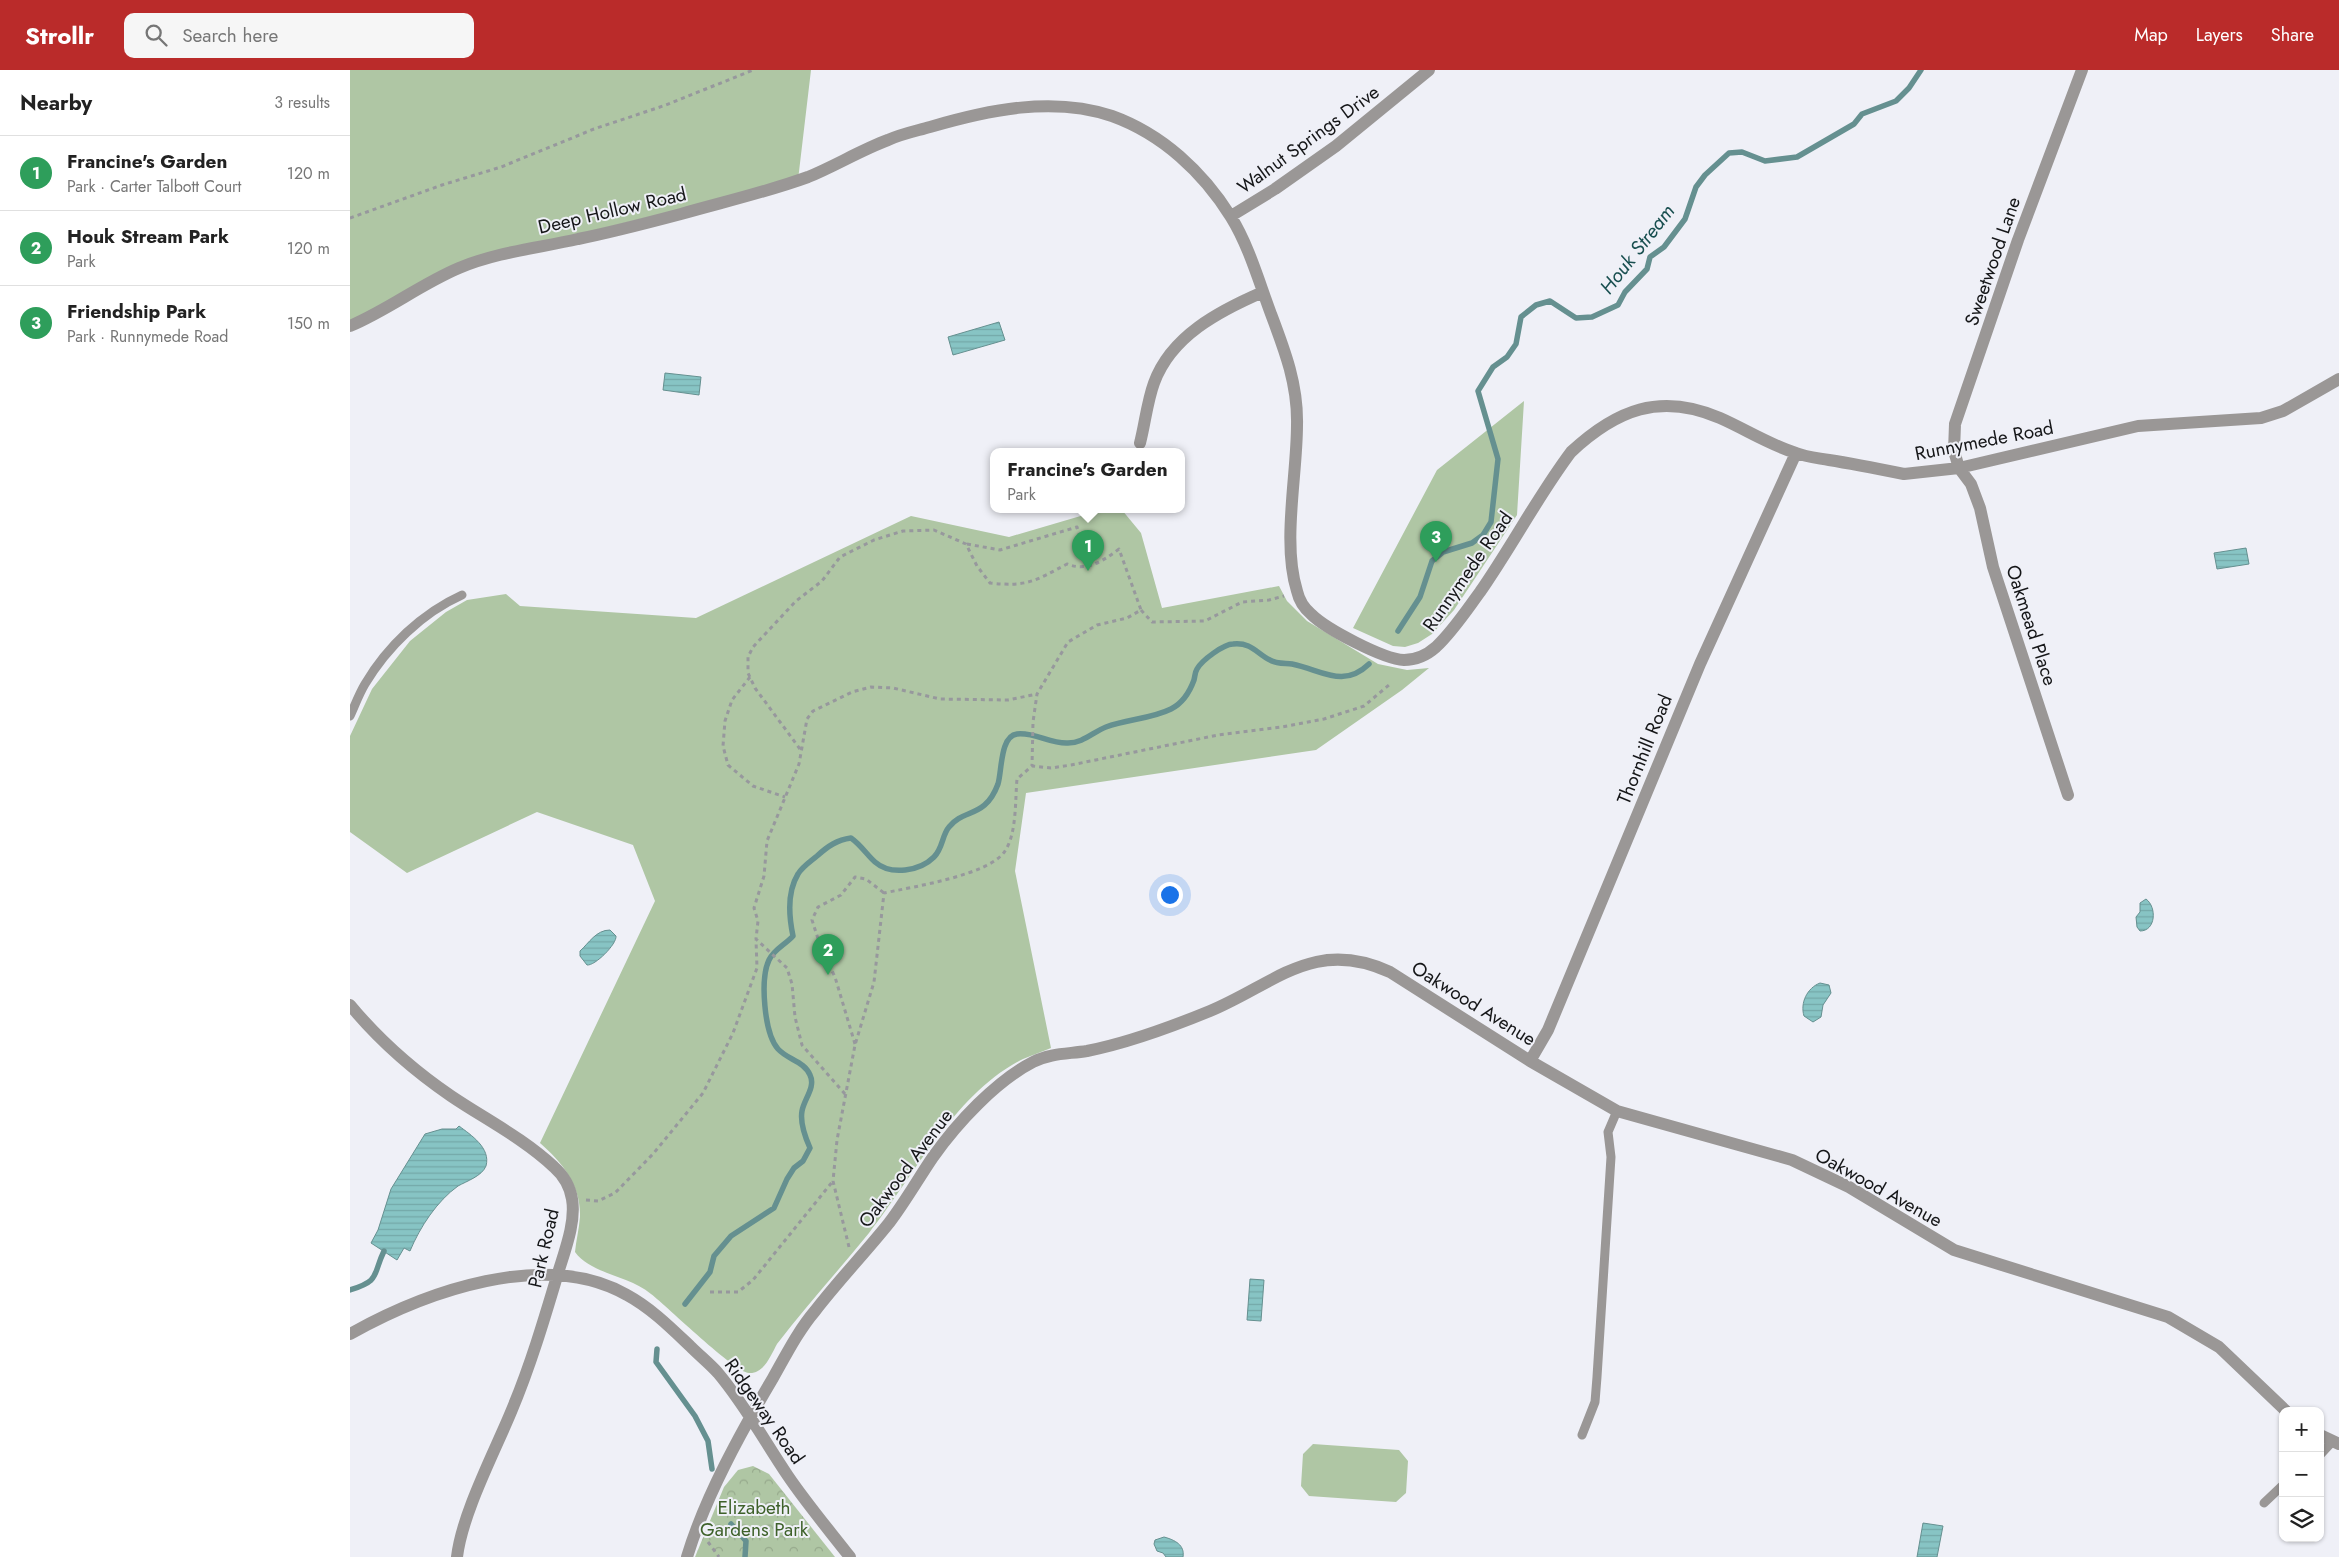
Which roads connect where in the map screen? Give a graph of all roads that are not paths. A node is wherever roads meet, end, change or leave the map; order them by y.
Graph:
1 (1429, 70) edge
2 (2082, 70) edge
3 (887, 140) joint
4 (1230, 216) junction
5 (1262, 292) junction
6 (350, 326) edge
7 (2339, 379) edge
8 (1140, 444) dead end
9 (1796, 453) junction
10 (1959, 468) junction
11 (462, 595) dead end
12 (350, 716) edge
13 (2068, 795) dead end
14 (350, 1005) edge
15 (1530, 1061) junction
16 (1617, 1111) junction
17 (557, 1276) junction
18 (350, 1334) edge
19 (2282, 1407) edge
20 (750, 1415) junction
21 (1582, 1435) dead end
22 (2324, 1437) edge
23 (2336, 1442) edge
24 (2324, 1452) edge
25 (2279, 1489) edge
26 (2264, 1503) dead end
27 (457, 1557) edge
28 (687, 1557) edge
29 (850, 1557) edge

1 - 4 street, Walnut Springs Drive
2 - 10 street, Sweetwood Lane
3 - 4 street, Runnymede Road
3 - 6 street, Deep Hollow Road
4 - 5 street, Runnymede Road
5 - 8 street
5 - 9 street, Runnymede Road
7 - 10 street, Runnymede Road
9 - 10 street, Runnymede Road
9 - 15 street, Thornhill Road
10 - 13 street, Oakmead Place
11 - 12 lane
14 - 17 street, Park Road
15 - 16 street, Oakwood Avenue
15 - 20 street, Oakwood Avenue
16 - 19 street, Oakwood Avenue
16 - 21 lane
17 - 18 street, Ridgeway Road
17 - 20 street, Ridgeway Road
17 - 27 street, Park Road
20 - 28 street, Oakwood Avenue
20 - 29 street, Ridgeway Road
22 - 23 street
23 - 24 lane
25 - 26 lane

